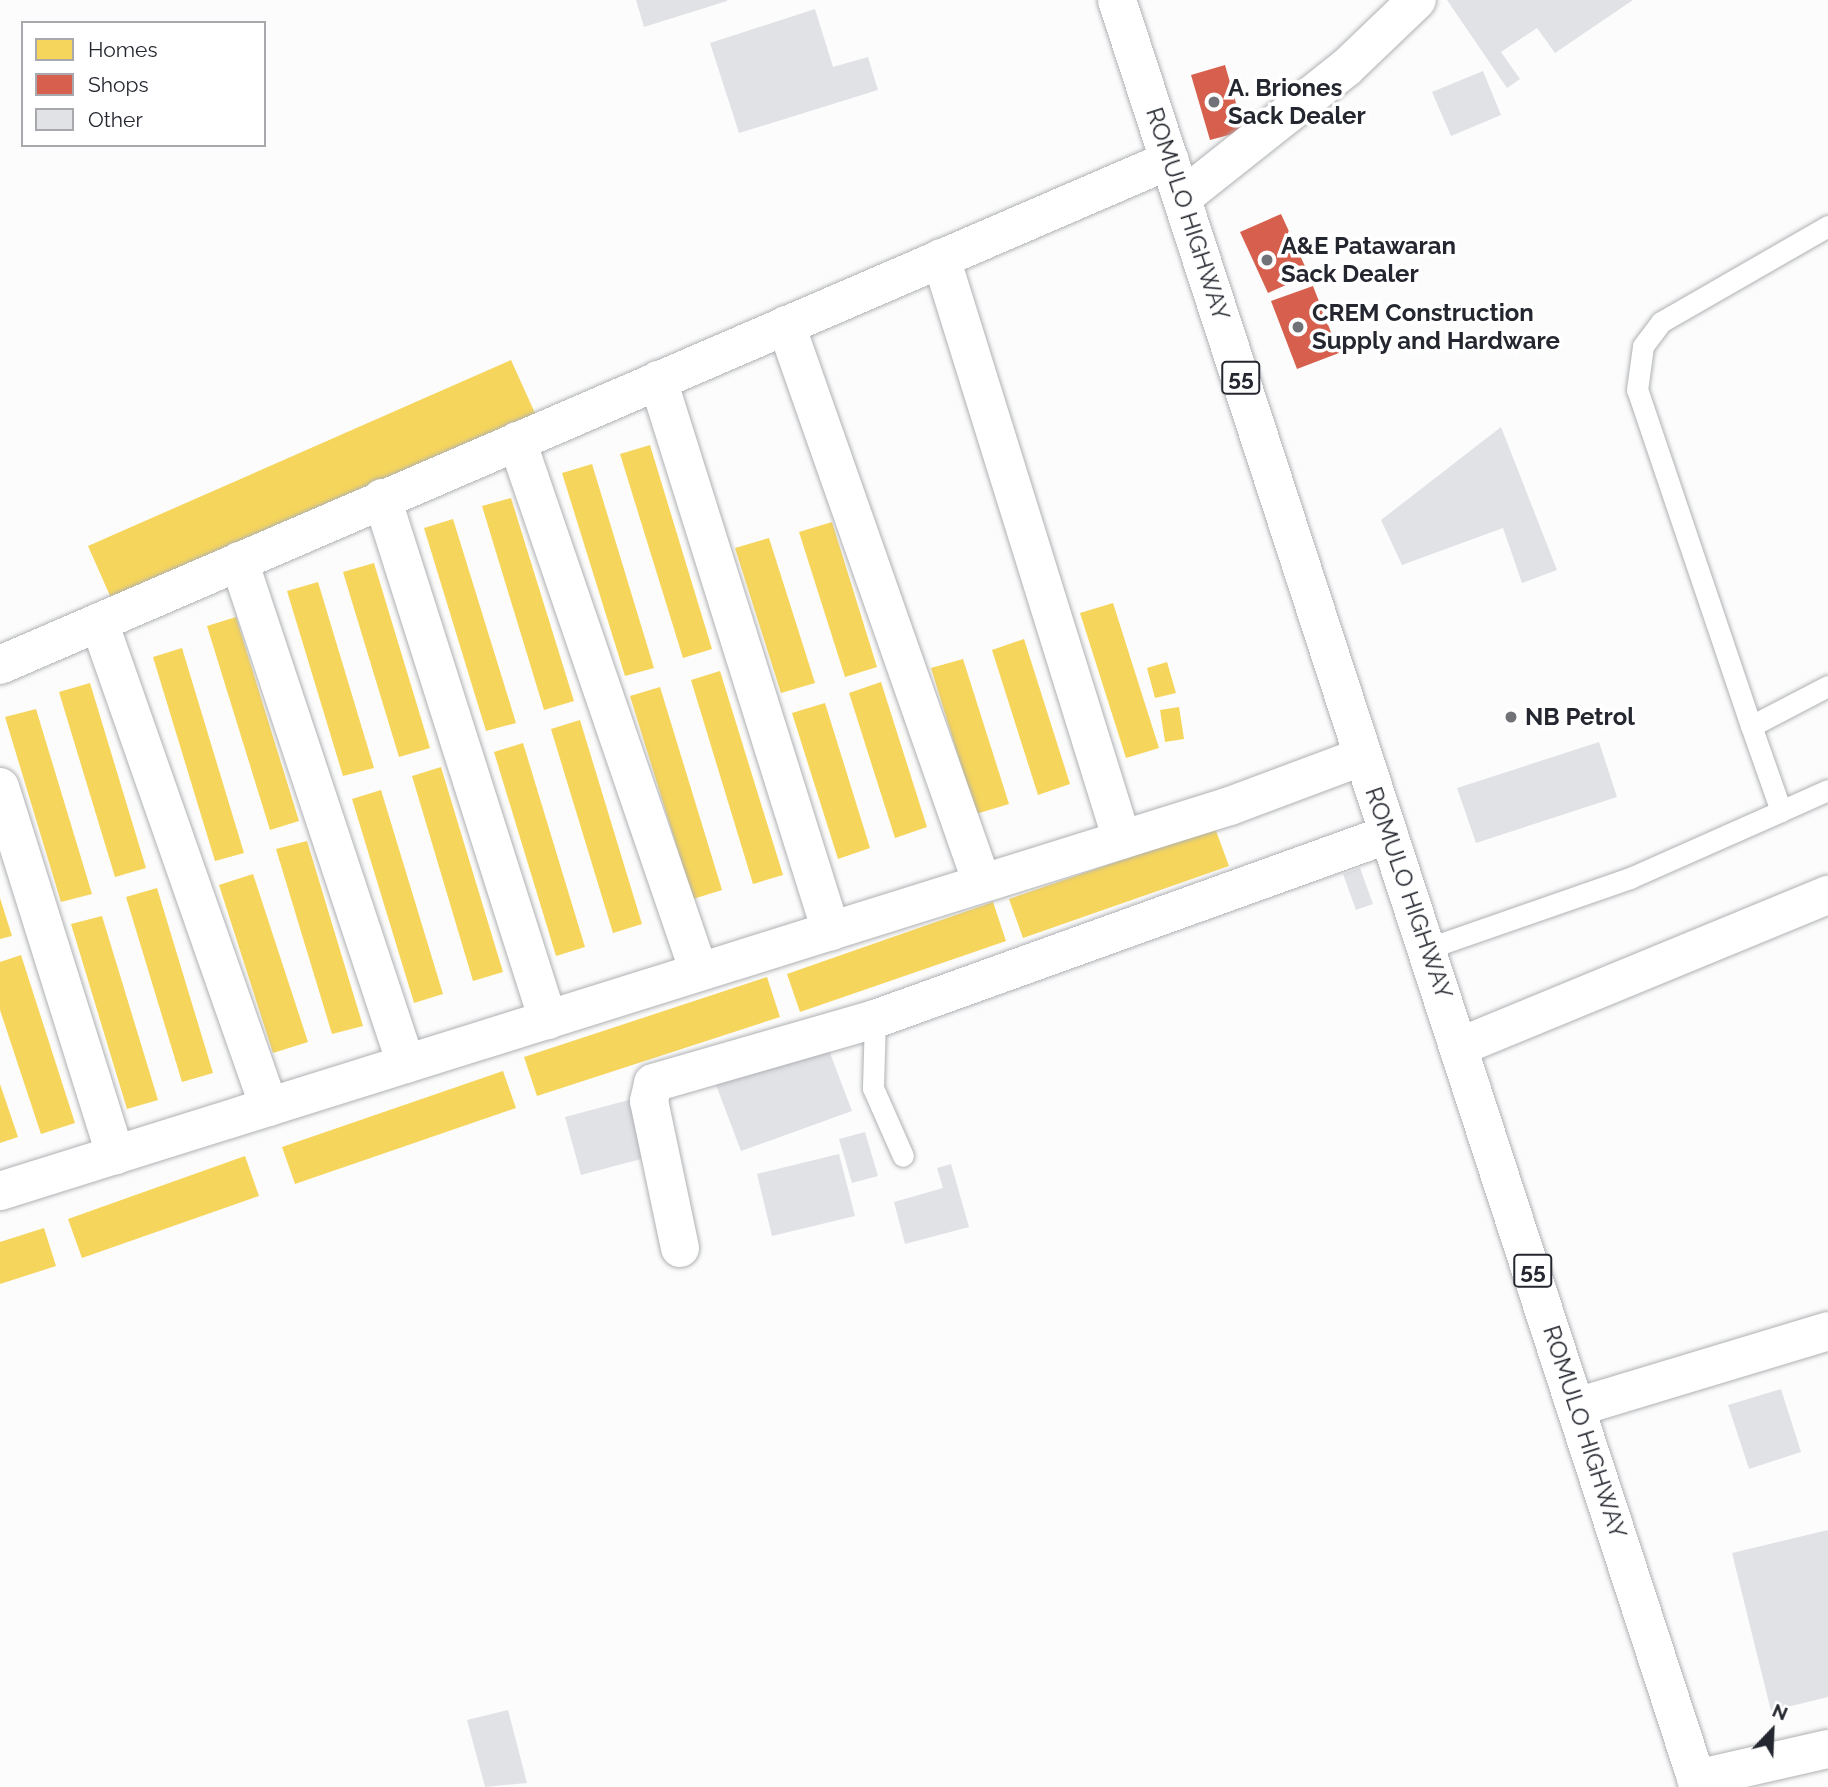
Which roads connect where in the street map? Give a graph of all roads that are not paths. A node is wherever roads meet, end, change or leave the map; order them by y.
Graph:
1 (1118, 0) edge
2 (1417, 0) edge
3 (1170, 160) junction
4 (1183, 197) junction
5 (1828, 226) edge
6 (941, 258) junction
7 (786, 325) junction
8 (657, 380) junction
9 (517, 441) junction
10 (382, 498) junction
11 (239, 561) junction
12 (99, 622) junction
13 (0, 665) edge
14 (1828, 686) edge
15 (1751, 726) junction
16 (1361, 757) junction
17 (0, 787) edge
18 (1828, 790) edge
19 (1781, 811) junction
20 (1389, 834) junction
21 (1122, 840) junction
22 (982, 883) junction
23 (1828, 895) edge
24 (831, 931) junction
25 (1429, 948) junction
26 (699, 972) junction
27 (874, 1019) junction
28 (548, 1020) junction
29 (1461, 1046) junction
30 (406, 1064) junction
31 (268, 1107) junction
32 (115, 1155) junction
33 (902, 1156) dead end
34 (0, 1191) edge
35 (680, 1248) dead end
36 (1828, 1331) edge
37 (1577, 1407) junction
38 (1828, 1749) edge
39 (1698, 1783) edge

1 - 3 main road, ROMULO HIGHWAY / 55
2 - 4 main road
3 - 4 main road, ROMULO HIGHWAY / 55
3 - 6 main road
4 - 16 main road, ROMULO HIGHWAY / 55
5 - 15 lane
6 - 7 main road
6 - 21 main road
7 - 8 main road
7 - 22 main road
8 - 9 main road
8 - 24 main road
9 - 10 main road
9 - 26 main road
10 - 11 main road
10 - 28 main road
11 - 12 main road
11 - 30 main road
12 - 13 main road
12 - 31 main road
14 - 15 lane
15 - 19 lane
16 - 20 main road, ROMULO HIGHWAY / 55
16 - 21 main road
17 - 32 main road
18 - 19 lane
19 - 25 lane
20 - 25 main road, ROMULO HIGHWAY / 55
20 - 27 main road
21 - 22 main road
22 - 24 main road
23 - 29 main road
24 - 26 main road
25 - 29 main road, ROMULO HIGHWAY / 55
26 - 28 main road
27 - 33 lane
27 - 35 main road
28 - 30 main road
29 - 37 main road, ROMULO HIGHWAY / 55
30 - 31 main road
31 - 32 main road
32 - 34 main road
36 - 37 main road
37 - 39 main road, ROMULO HIGHWAY / 55
38 - 39 main road

